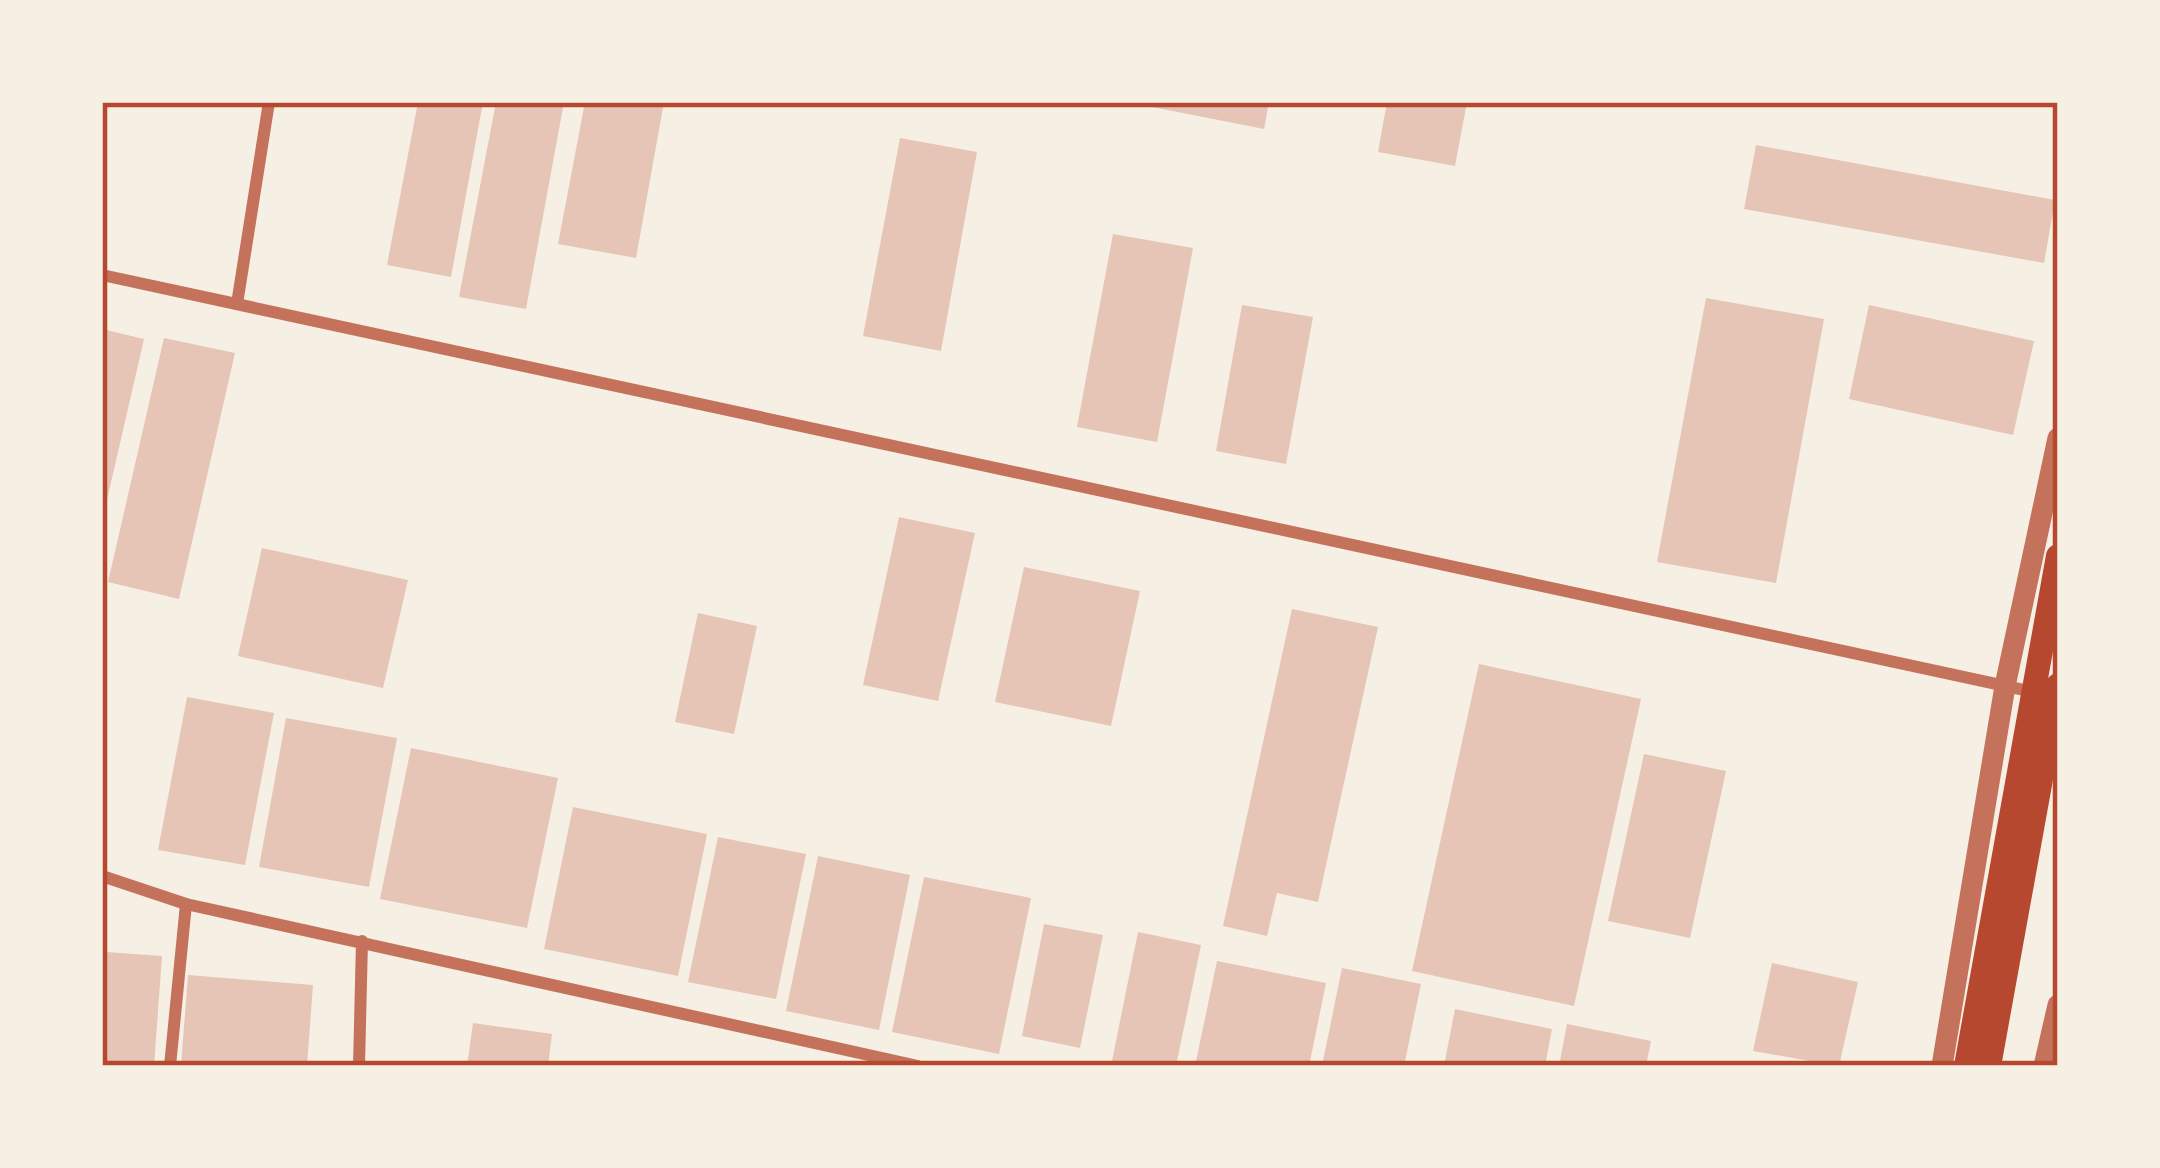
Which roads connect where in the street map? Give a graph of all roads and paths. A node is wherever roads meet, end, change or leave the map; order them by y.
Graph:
1 (268, 102) edge
2 (102, 275) edge
3 (237, 304) junction
4 (2058, 438) edge
5 (2058, 556) edge
6 (2058, 685) edge
7 (2005, 686) junction
8 (2058, 698) edge
9 (102, 876) edge
10 (186, 904) junction
11 (362, 941) junction
12 (2058, 1005) edge
13 (170, 1066) edge
14 (359, 1066) edge
15 (918, 1066) edge
16 (1942, 1066) edge
17 (1966, 1066) edge
18 (1989, 1066) edge
19 (2044, 1066) edge

1 - 3 street
2 - 3 street
3 - 7 street
4 - 7 street
5 - 17 main road
6 - 18 main road
7 - 8 street
7 - 16 street
9 - 10 street
10 - 11 street
10 - 13 street
11 - 14 street
11 - 15 street
12 - 19 street

